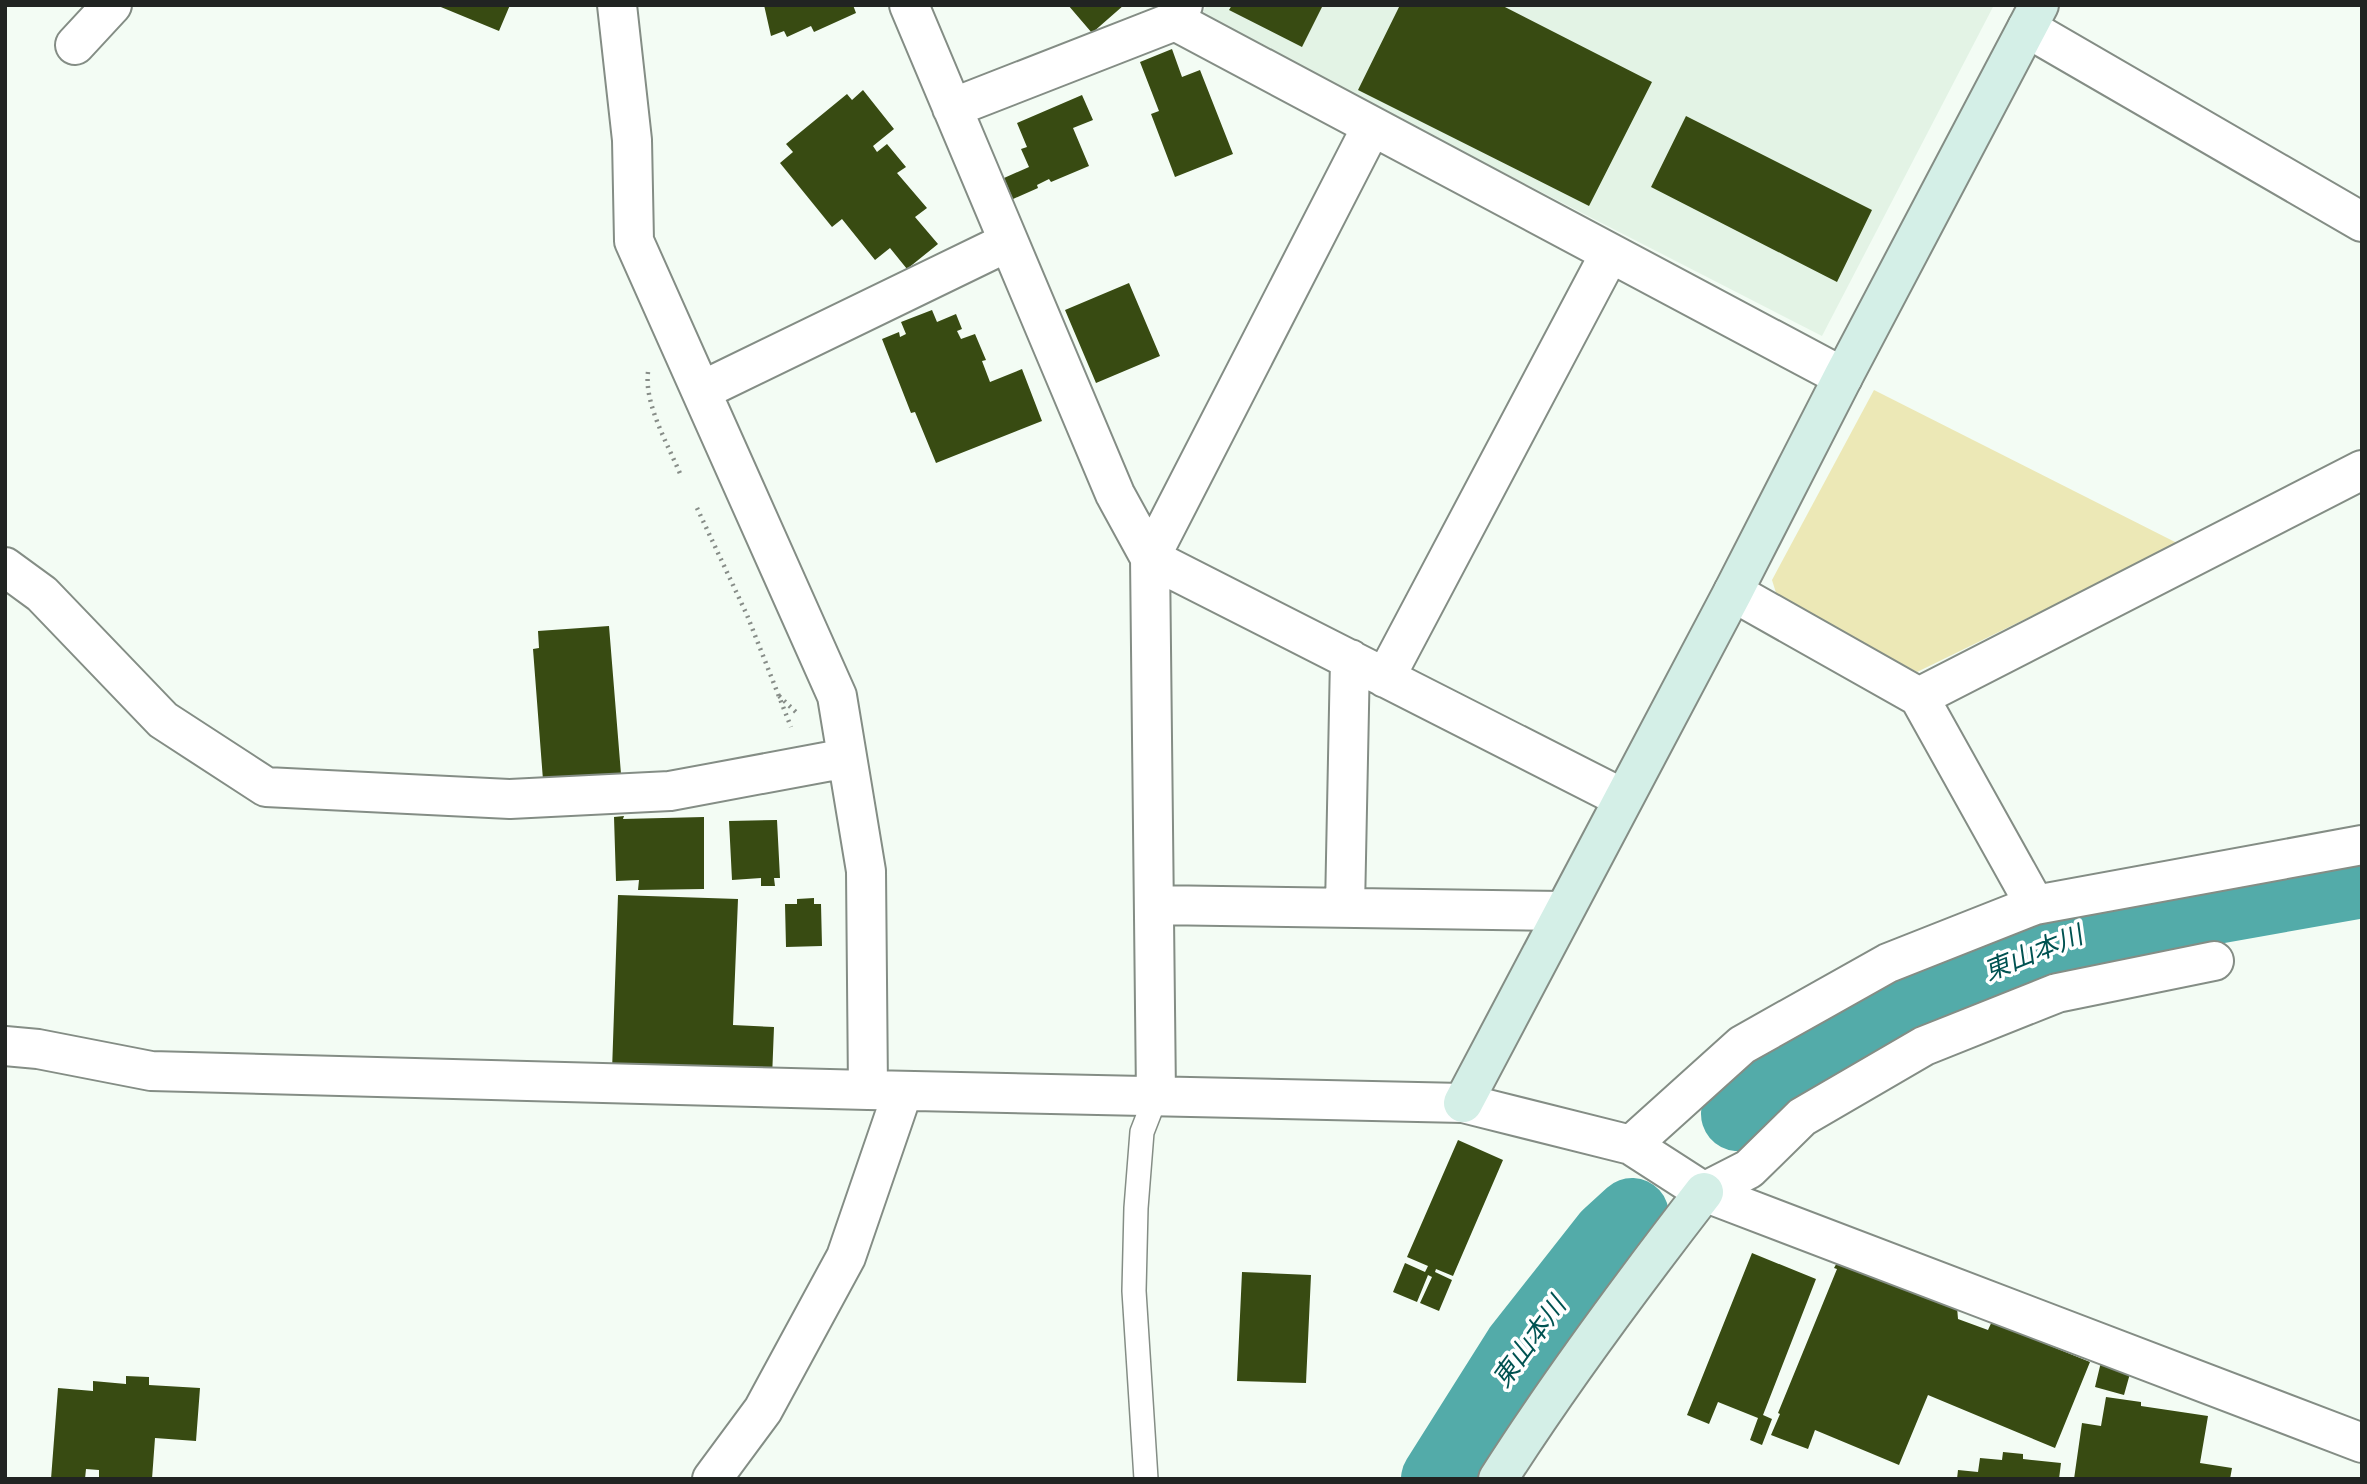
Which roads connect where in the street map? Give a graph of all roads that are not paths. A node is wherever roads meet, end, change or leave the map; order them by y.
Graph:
1 (112, 5) edge
2 (617, 5) edge
3 (909, 5) edge
4 (1179, 13) edge
5 (2033, 17) edge
6 (75, 45) dead end
7 (952, 108) junction
8 (1372, 126) junction
9 (2362, 222) edge
10 (1008, 242) junction
11 (1610, 253) junction
12 (1843, 377) junction
13 (701, 391) junction
14 (2362, 470) edge
15 (1150, 558) junction
16 (5, 567) edge
17 (1734, 592) junction
18 (1350, 659) junction
19 (1385, 678) junction
20 (1919, 697) junction
21 (847, 758) junction
22 (1622, 798) junction
23 (2362, 845) edge
24 (1154, 905) junction
25 (2035, 905) junction
26 (1345, 908) junction
27 (1563, 911) junction
28 (2214, 961) dead end
29 (5, 1046) edge
30 (886, 1091) junction
31 (1156, 1096) junction
32 (1463, 1103) junction
33 (1631, 1145) junction
34 (1703, 1192) junction
35 (2362, 1443) edge
36 (712, 1479) edge
37 (1146, 1479) edge
38 (1498, 1479) edge

1 - 6 street
2 - 13 street
3 - 7 street
4 - 7 street
4 - 8 street
5 - 9 street
5 - 12 street
7 - 10 street
8 - 11 street
8 - 15 street
10 - 13 street
10 - 15 street
11 - 12 street
11 - 19 street
12 - 17 street
13 - 21 street
14 - 20 street
15 - 18 street
15 - 24 street
16 - 21 street
17 - 20 street
17 - 22 street
18 - 19 street
18 - 26 street
19 - 22 street
20 - 25 street
21 - 30 street
22 - 27 street
23 - 25 street
24 - 26 street
24 - 31 street
25 - 33 street
26 - 27 street
27 - 32 street
28 - 34 street
29 - 30 street
30 - 31 street
30 - 36 street
31 - 32 street
31 - 37 lane
32 - 33 street
33 - 34 street
34 - 35 street
34 - 38 street

